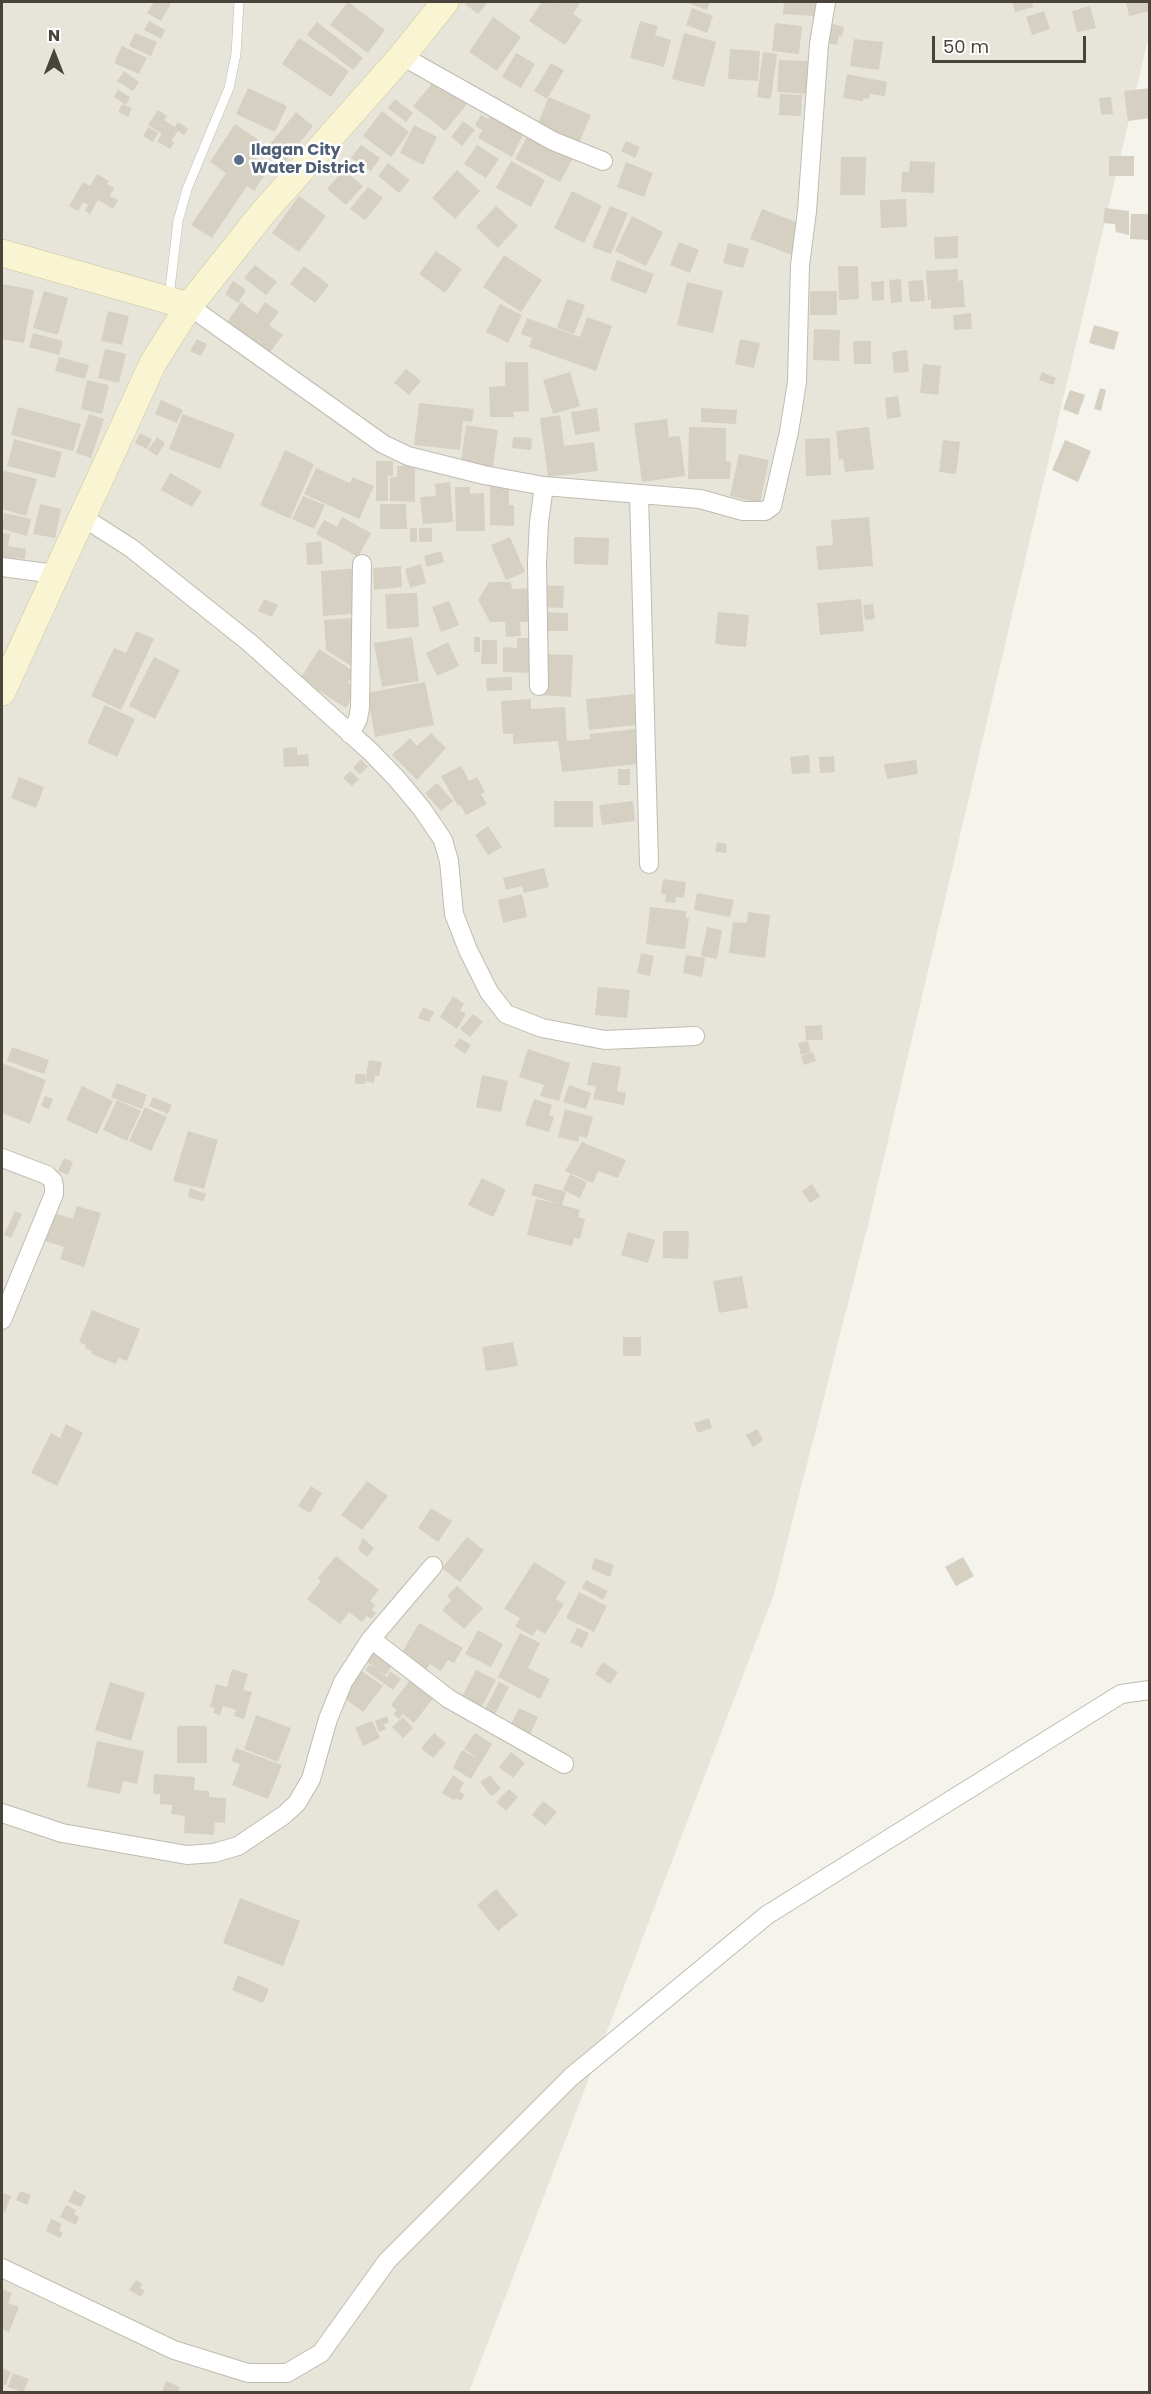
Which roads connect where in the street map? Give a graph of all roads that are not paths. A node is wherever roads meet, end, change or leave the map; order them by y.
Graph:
1 (239, 2) edge
2 (445, 2) edge
3 (826, 2) edge
4 (402, 56) junction
5 (603, 161) dead end
6 (2, 253) edge
7 (179, 302) junction
8 (544, 486) junction
9 (639, 494) junction
10 (81, 516) junction
11 (362, 564) dead end
12 (2, 567) edge
13 (55, 574) junction
14 (539, 687) dead end
15 (2, 692) edge
16 (350, 734) junction
17 (649, 864) dead end
18 (695, 1036) dead end
19 (2, 1158) edge
20 (2, 1320) edge
21 (433, 1566) dead end
22 (371, 1639) junction
23 (1149, 1690) edge
24 (564, 1764) dead end
25 (2, 1814) edge
26 (2, 2268) edge

1 - 7 lane
2 - 4 main road
3 - 9 street
4 - 5 street
4 - 7 main road
6 - 7 main road
7 - 8 street
7 - 10 main road
8 - 9 street
8 - 14 street
9 - 17 street
10 - 13 main road
10 - 16 street
11 - 16 street
12 - 13 street
13 - 15 main road
16 - 18 street
19 - 20 street
21 - 22 street
22 - 24 street
22 - 25 street
23 - 26 street

